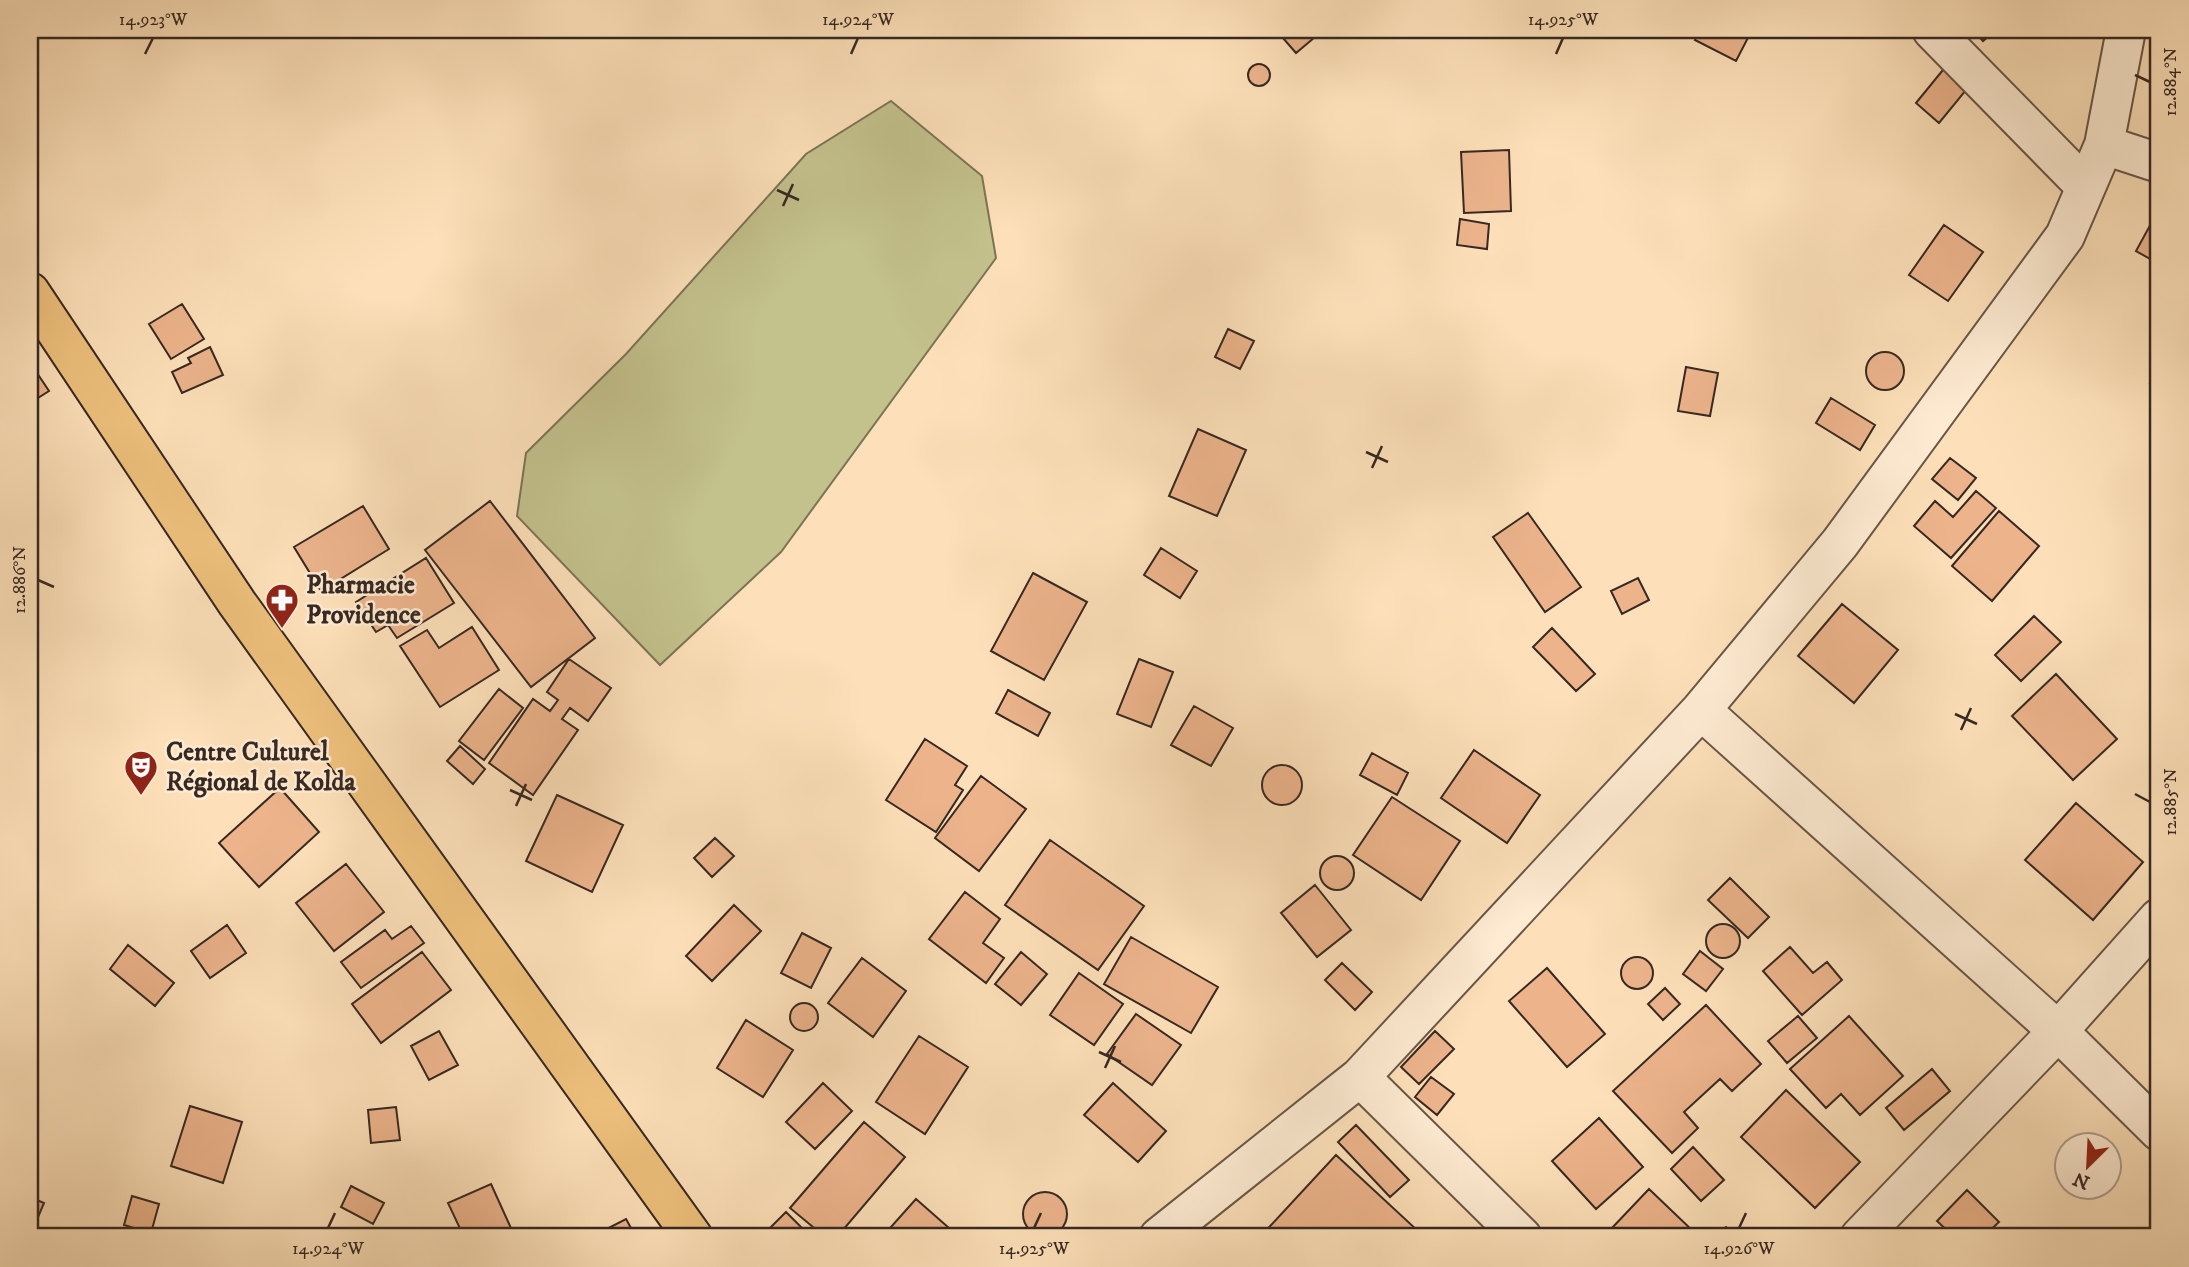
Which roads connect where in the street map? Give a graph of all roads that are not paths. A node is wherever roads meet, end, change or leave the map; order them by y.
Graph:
1 (1932, 30) edge
2 (2126, 30) edge
3 (2104, 145) junction
4 (2159, 163) edge
5 (2086, 187) junction
6 (30, 292) edge
7 (1701, 710) junction
8 (2159, 918) edge
9 (2058, 1031) junction
10 (1360, 1077) junction
11 (2159, 1131) edge
12 (693, 1237) edge
13 (1159, 1237) edge
14 (1521, 1237) edge
15 (1860, 1237) edge

1 - 5 street
2 - 3 street
3 - 4 street
3 - 5 street
5 - 7 street
6 - 12 main road
7 - 9 street
7 - 10 street
8 - 9 street
9 - 11 street
9 - 15 street
10 - 13 street
10 - 14 street

